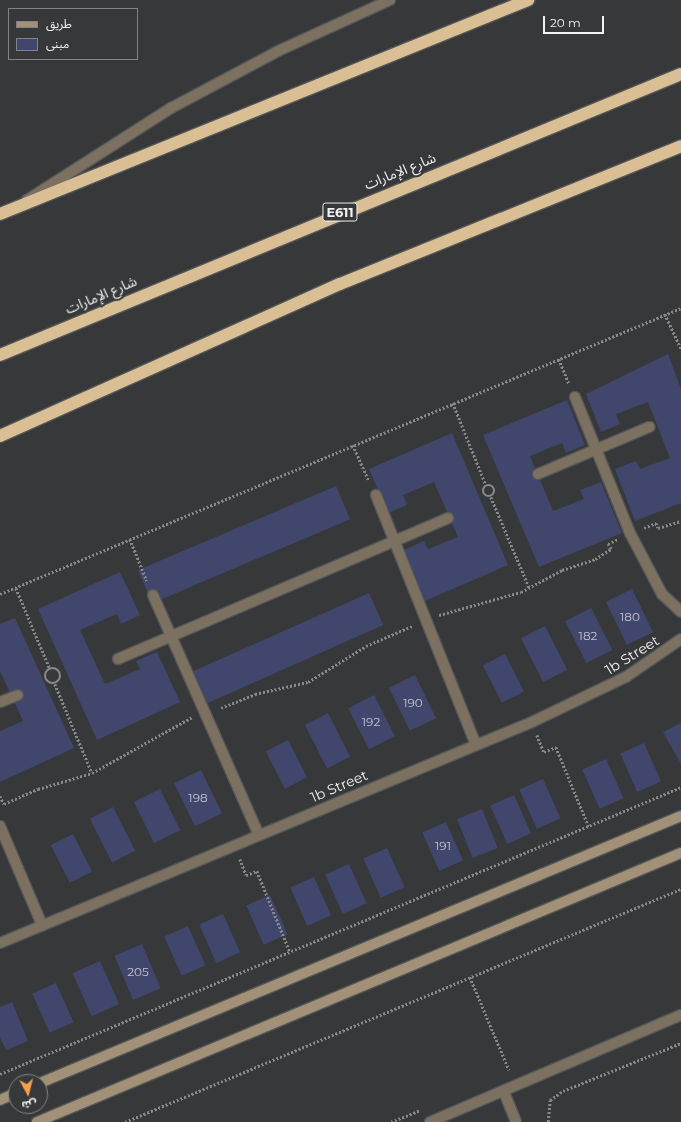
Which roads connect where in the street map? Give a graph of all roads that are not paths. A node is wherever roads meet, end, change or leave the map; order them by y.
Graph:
1 (389, 0) edge
2 (528, 0) edge
3 (681, 74) edge
4 (681, 146) edge
5 (18, 206) junction
6 (0, 214) edge
7 (0, 355) edge
8 (575, 397) road end
9 (648, 427) dead end
10 (0, 436) edge
11 (596, 449) junction
12 (538, 474) dead end
13 (376, 495) road end
14 (448, 518) dead end
15 (394, 541) junction
16 (153, 595) road end
17 (681, 612) edge
18 (171, 636) junction
19 (681, 639) edge
20 (118, 659) dead end
21 (18, 695) dead end
22 (0, 702) edge
23 (476, 745) junction
24 (681, 816) edge
25 (0, 826) edge
26 (259, 835) junction
27 (681, 853) edge
28 (42, 926) junction
29 (0, 943) edge
30 (681, 1015) edge
31 (48, 1080) edge
32 (504, 1092) junction
33 (37, 1122) edge
34 (430, 1122) edge
35 (516, 1122) edge

1 - 5 street
2 - 5 highway
3 - 7 highway, شارع الإمارات / E611
4 - 10 highway
5 - 6 highway
8 - 11 street
9 - 11 street
11 - 12 street
11 - 17 street
13 - 15 street
14 - 15 street
15 - 18 street
15 - 23 street
16 - 18 street
18 - 20 street
18 - 26 street
19 - 23 street, 1b Street
21 - 22 street
23 - 26 street, 1b Street
24 - 31 street
25 - 28 street
26 - 28 street, 1b Street
27 - 33 street
28 - 29 street, 1b Street
30 - 32 street
32 - 34 street
32 - 35 street

